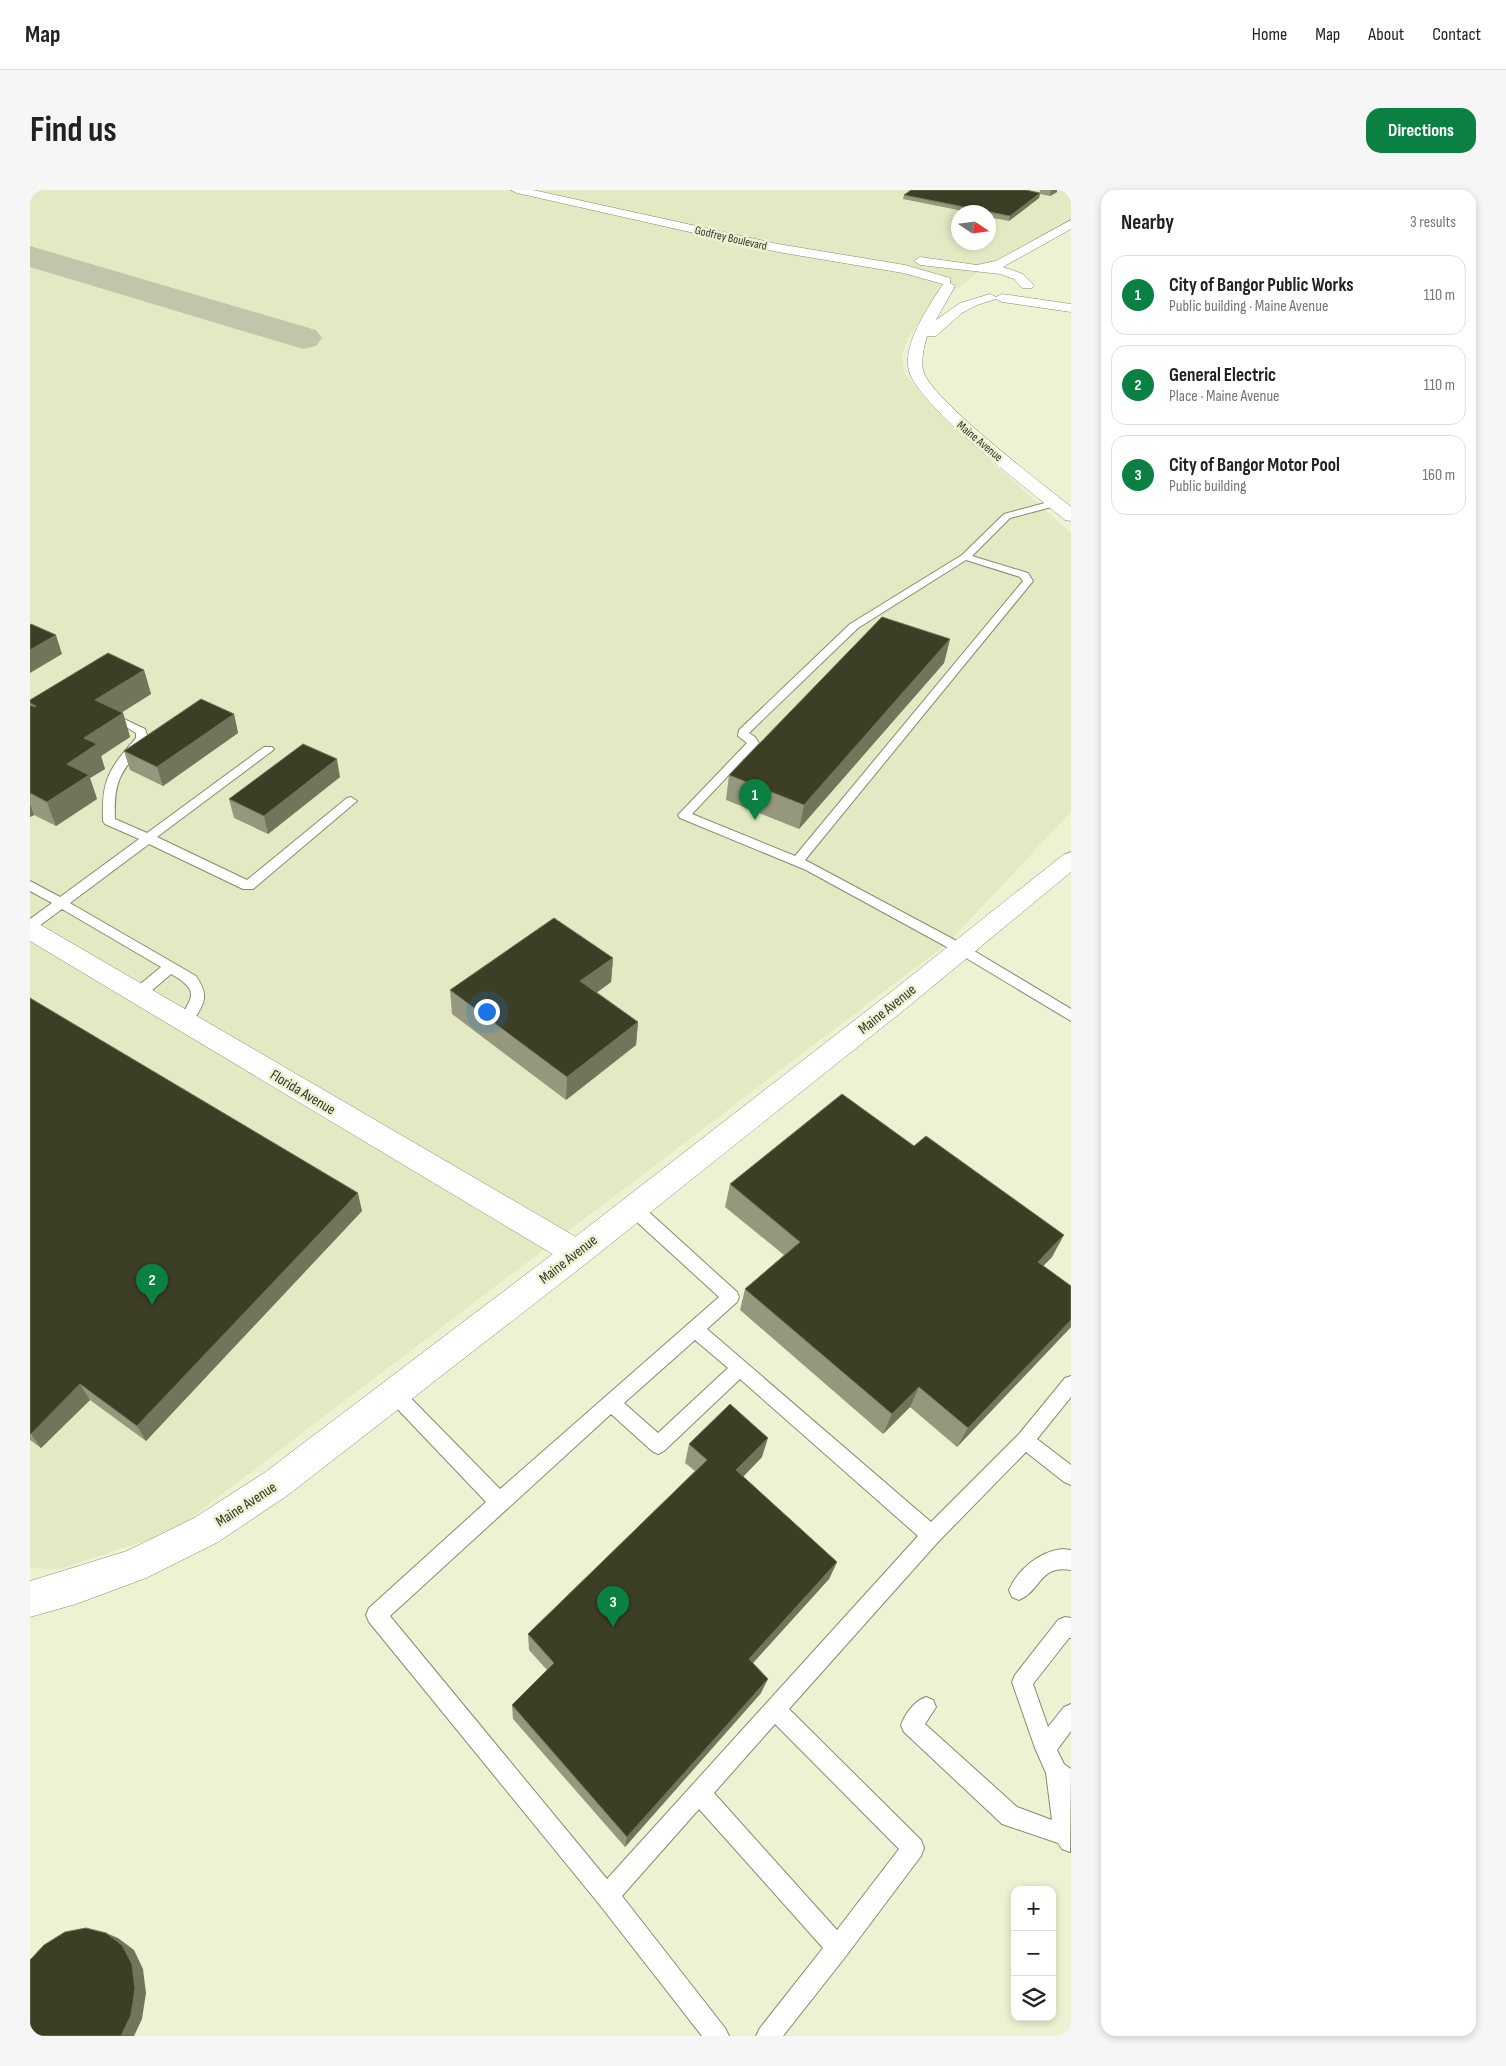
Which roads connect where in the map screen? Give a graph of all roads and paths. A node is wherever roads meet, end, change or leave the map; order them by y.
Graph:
1 (517, 190) edge
2 (1071, 224) edge
3 (1043, 239) junction
4 (870, 250) dead end
5 (978, 268) junction
6 (1028, 275) junction
7 (947, 283) junction
8 (996, 298) junction
9 (1071, 299) edge
10 (1071, 308) edge
11 (916, 349) junction
12 (1056, 503) junction
13 (1071, 516) edge
14 (964, 557) junction
15 (124, 722) dead end
16 (268, 749) dead end
17 (351, 801) dead end
18 (148, 838) junction
19 (1071, 860) edge
20 (797, 862) junction
21 (30, 885) edge
22 (61, 902) junction
23 (30, 926) edge
24 (30, 930) edge
25 (961, 949) junction
26 (170, 966) junction
27 (138, 994) junction
28 (1071, 1016) edge
29 (185, 1022) junction
30 (633, 1208) junction
31 (577, 1253) junction
32 (694, 1328) junction
33 (740, 1368) junction
34 (1071, 1384) edge
35 (394, 1393) junction
36 (611, 1402) junction
37 (1025, 1440) junction
38 (1071, 1476) edge
39 (499, 1502) junction
40 (931, 1535) junction
41 (1071, 1560) edge
42 (1019, 1590) dead end
43 (30, 1599) edge
44 (1071, 1628) edge
45 (926, 1707) dead end
46 (774, 1709) junction
47 (1071, 1714) edge
48 (1045, 1748) junction
49 (1064, 1777) edge
50 (699, 1793) junction
51 (1068, 1838) edge
52 (606, 1896) junction
53 (838, 1948) junction
54 (717, 2036) edge
55 (768, 2036) edge

1 - 7 street, Godfrey Boulevard
2 - 3 street
3 - 5 street
3 - 6 street
4 - 5 street
5 - 6 street
5 - 7 street
6 - 8 street
6 - 9 street
7 - 8 street, Godfrey Boulevard
7 - 11 street, Maine Avenue
8 - 10 street
8 - 11 street
11 - 12 street, Maine Avenue
12 - 13 street, Maine Avenue
12 - 14 lane
14 - 20 lane
14 - 20 lane
15 - 18 lane
16 - 18 lane
17 - 18 lane
18 - 22 lane
19 - 25 street, Maine Avenue
20 - 25 lane
21 - 22 lane
22 - 23 lane
22 - 26 lane
24 - 27 street, Florida Avenue
25 - 28 lane
25 - 30 street, Maine Avenue
26 - 27 lane
26 - 29 lane
27 - 29 street, Florida Avenue
29 - 31 street, Florida Avenue
30 - 31 street, Maine Avenue
30 - 32 lane
31 - 35 street, Maine Avenue
32 - 33 lane
32 - 36 lane
33 - 36 lane
33 - 40 lane
34 - 37 lane
35 - 39 lane
35 - 43 street, Maine Avenue
36 - 39 lane
37 - 38 lane
37 - 40 lane
39 - 52 lane
40 - 46 lane
41 - 42 lane
44 - 48 lane
45 - 51 lane
46 - 50 lane
46 - 53 lane
47 - 48 lane
48 - 49 lane
49 - 51 lane
50 - 52 lane
50 - 53 lane
52 - 54 lane
53 - 55 lane

